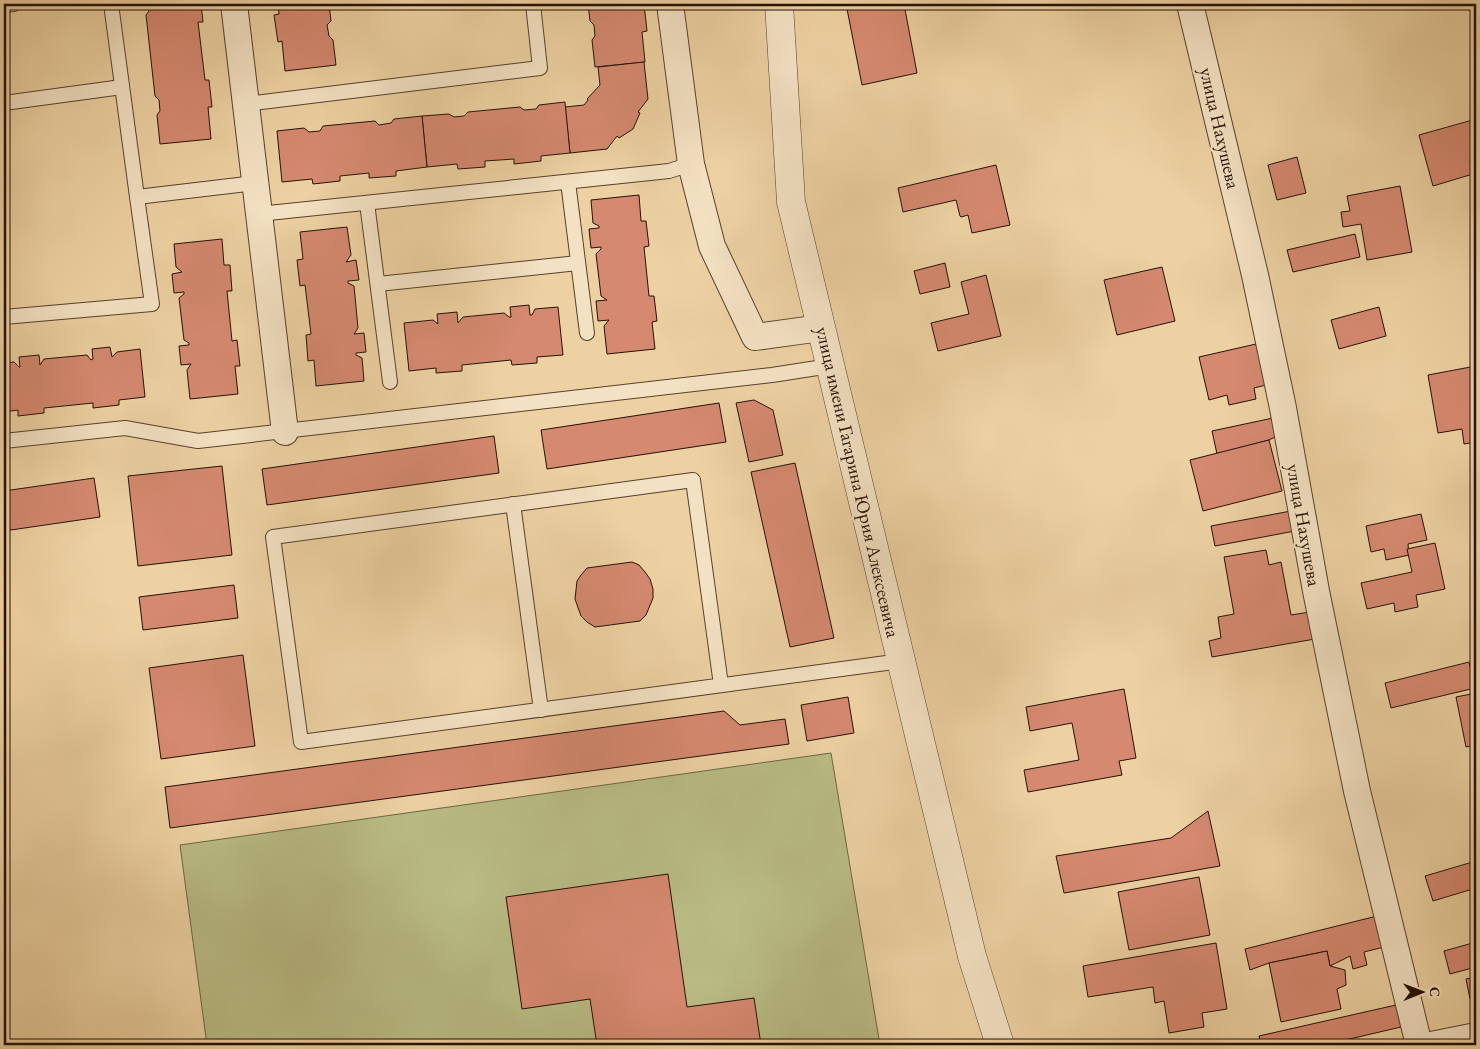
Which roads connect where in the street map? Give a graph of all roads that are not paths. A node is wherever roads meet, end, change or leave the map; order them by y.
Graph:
1 (14, 4) edge
2 (111, 4) edge
3 (234, 4) edge
4 (532, 4) edge
5 (670, 4) edge
6 (779, 4) edge
7 (1190, 4) edge
8 (4, 5) edge
9 (122, 87) junction
10 (4, 103) edge
11 (246, 104) junction
12 (691, 164) junction
13 (568, 182) junction
14 (255, 183) junction
15 (138, 197) junction
16 (367, 203) junction
17 (259, 214) junction
18 (578, 263) junction
19 (378, 284) junction
20 (4, 317) edge
21 (821, 328) junction
22 (588, 333) dead end
23 (830, 366) junction
24 (390, 382) dead end
25 (285, 432) junction
26 (4, 441) edge
27 (513, 504) junction
28 (901, 661) junction
29 (721, 685) junction
30 (540, 710) junction
31 (972, 956) junction
32 (1476, 1036) edge
33 (984, 1045) edge
34 (1000, 1045) edge
35 (1419, 1045) edge
36 (1431, 1045) edge

1 - 8 lane
2 - 9 lane
3 - 11 street
4 - 11 lane
5 - 12 street
6 - 21 street, улица имени Гагарина Юрия Алексеевича
7 - 35 street, улица Нахушева
9 - 10 lane
9 - 15 lane
11 - 14 street
12 - 13 lane
12 - 21 street
13 - 16 lane
13 - 18 lane
14 - 15 lane
14 - 17 street
15 - 20 lane
16 - 17 lane
16 - 19 lane
17 - 25 street
18 - 19 lane
18 - 22 lane
19 - 24 lane
21 - 23 street, улица имени Гагарина Юрия Алексеевича
23 - 25 lane
23 - 28 street, улица имени Гагарина Юрия Алексеевича
25 - 26 lane
27 - 29 lane
27 - 30 lane
27 - 30 lane
28 - 29 lane
28 - 31 street, улица имени Гагарина Юрия Алексеевича
29 - 30 lane
31 - 33 street, улица имени Гагарина Юрия Алексеевича
31 - 34 street, улица имени Гагарина Юрия Алексеевича
32 - 36 street

